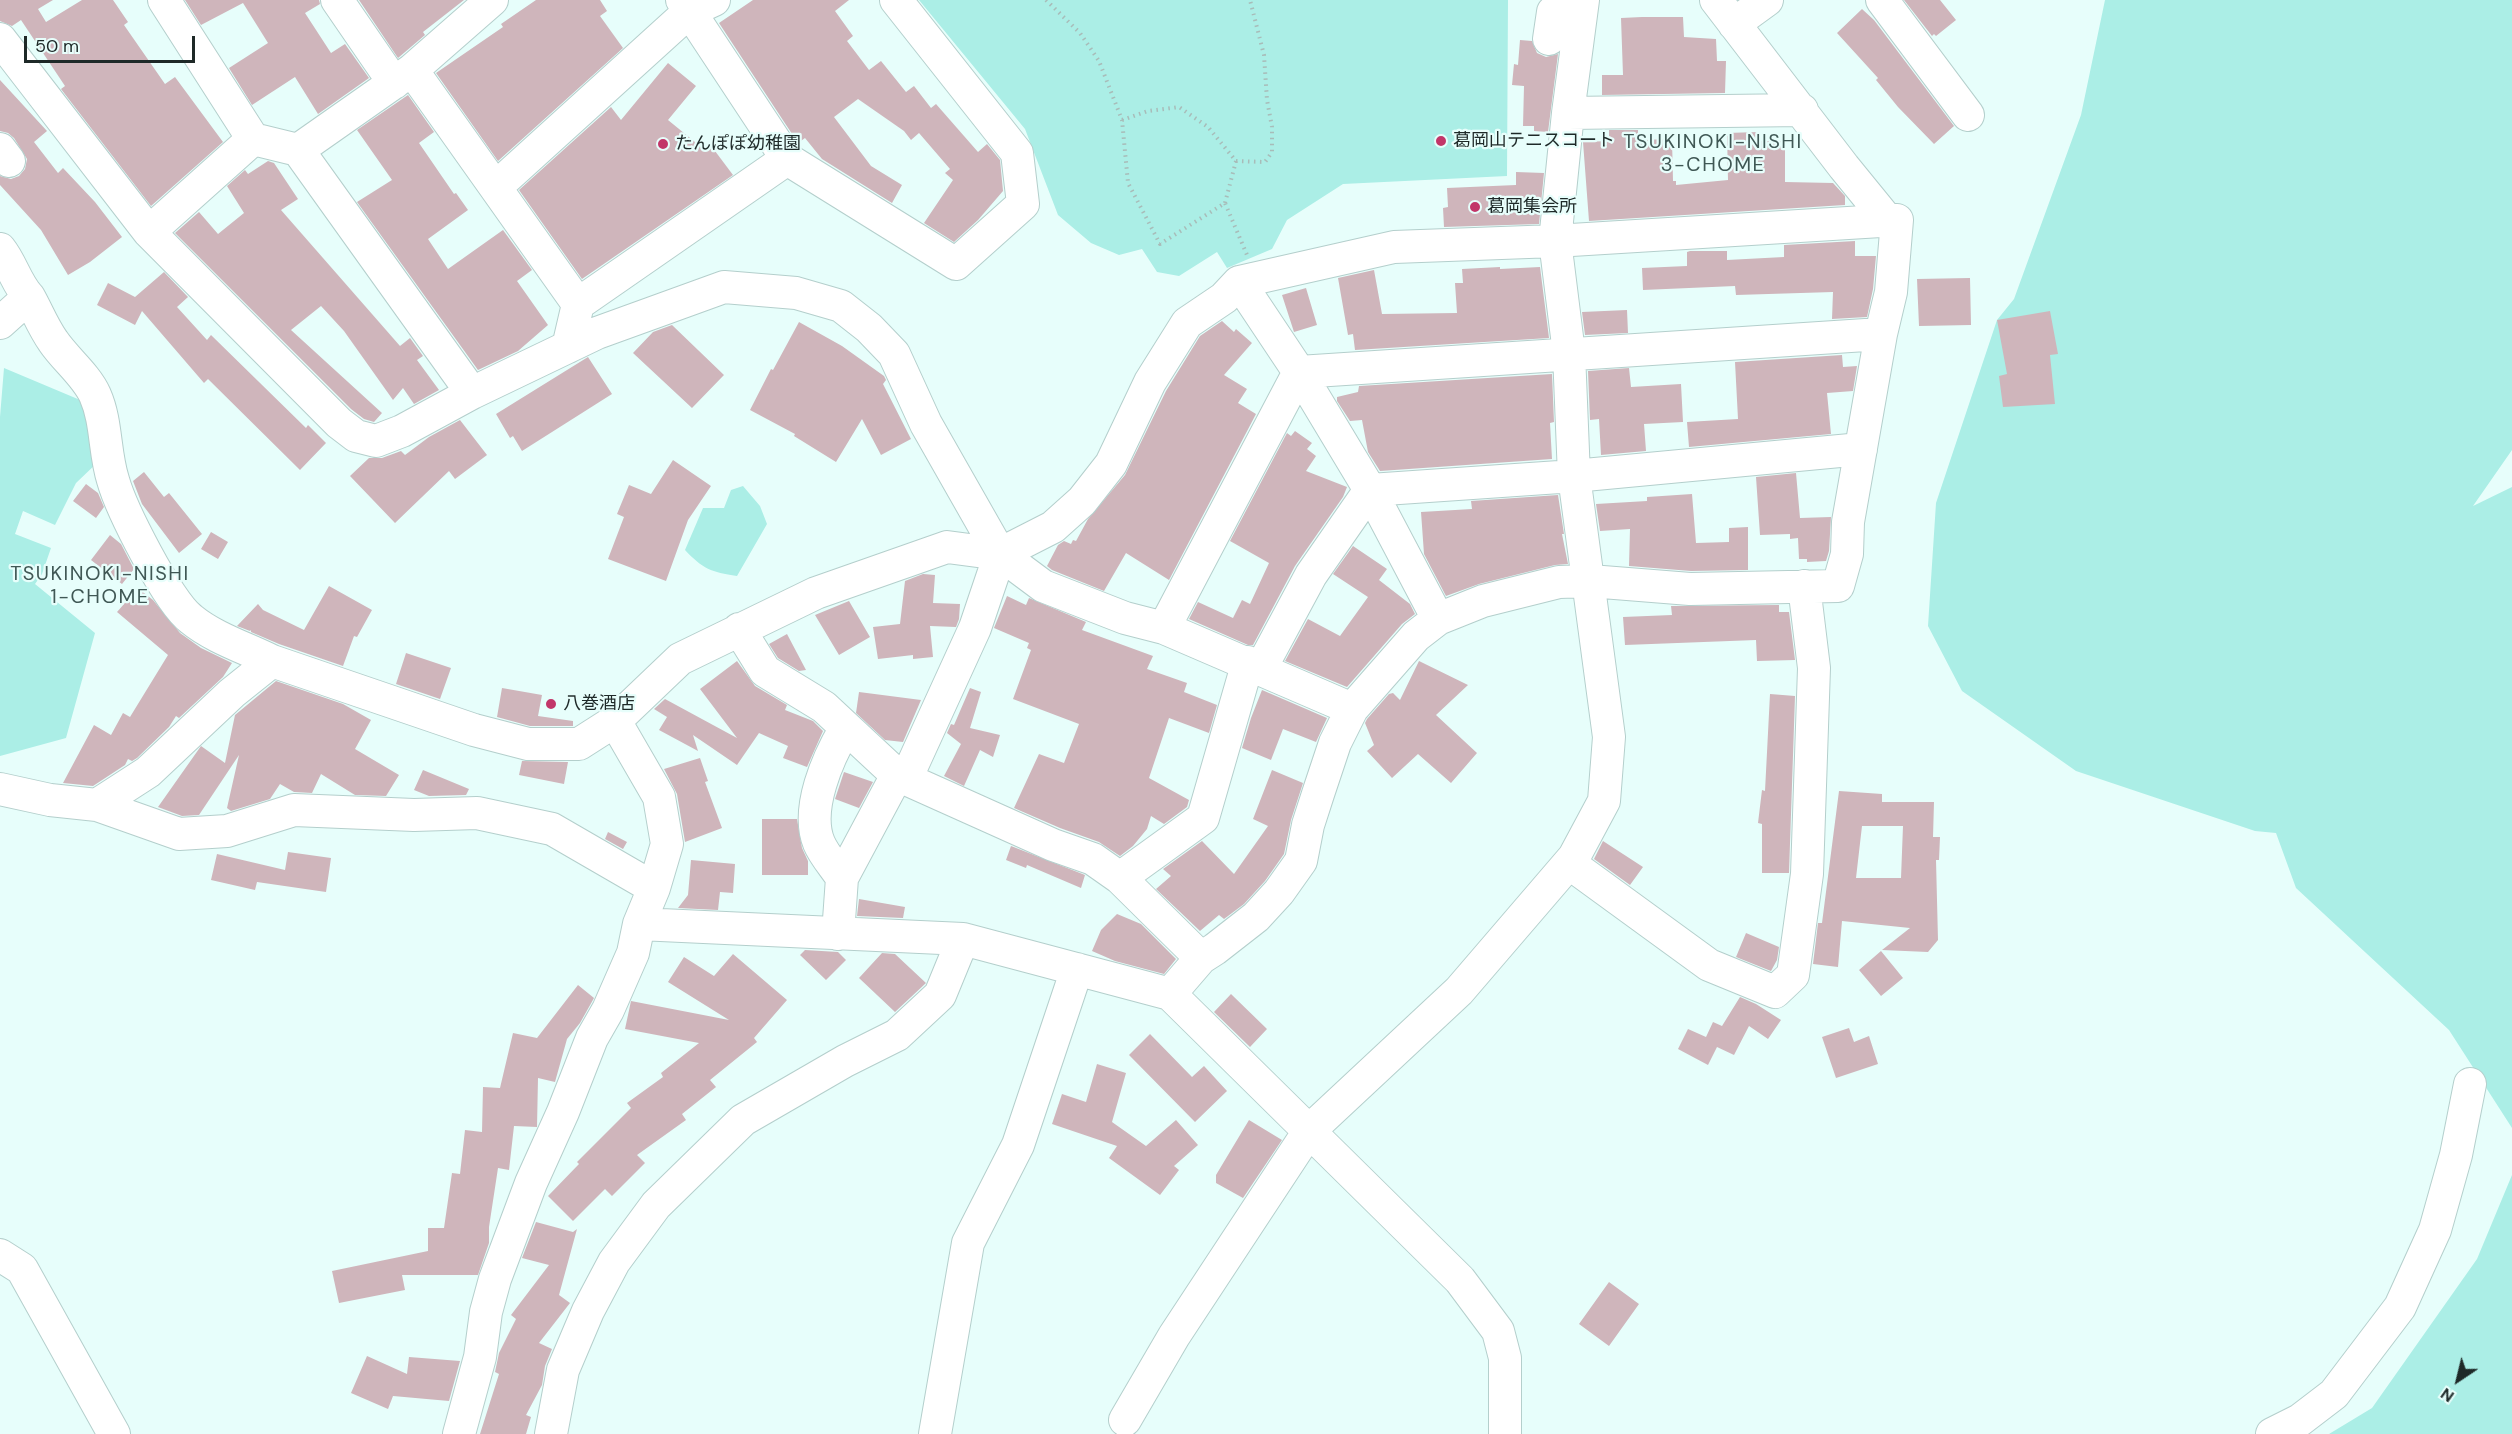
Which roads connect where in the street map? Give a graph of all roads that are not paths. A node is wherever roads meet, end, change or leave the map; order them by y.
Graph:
1 (164, 0) edge
2 (338, 0) edge
3 (492, 0) edge
4 (896, 0) edge
5 (1767, 0) edge
6 (1882, 0) edge
7 (1582, 3) edge
8 (695, 4) edge
9 (1725, 12) edge
10 (0, 39) edge
11 (1549, 39) dead end
12 (403, 76) junction
13 (1802, 110) junction
14 (1568, 113) junction
15 (1968, 115) dead end
16 (253, 139) junction
17 (298, 150) junction
18 (787, 159) junction
19 (496, 187) junction
20 (1888, 220) junction
21 (149, 232) junction
22 (1555, 241) junction
23 (0, 249) edge
24 (1248, 279) junction
25 (29, 297) junction
26 (578, 304) junction
27 (0, 323) edge
28 (1881, 334) junction
29 (568, 347) junction
30 (1569, 353) junction
31 (1299, 372) junction
32 (472, 393) junction
33 (1861, 449) junction
34 (1574, 476) junction
35 (1370, 490) junction
36 (1000, 554) junction
37 (1590, 581) junction
38 (1804, 586) junction
39 (1438, 619) junction
40 (1164, 628) junction
41 (739, 629) junction
42 (272, 661) junction
43 (1254, 665) junction
44 (1352, 709) junction
45 (615, 721) junction
46 (845, 729) junction
47 (897, 775) junction
48 (0, 789) edge
49 (97, 805) junction
50 (1569, 863) junction
51 (842, 878) junction
52 (1120, 878) junction
53 (654, 888) junction
54 (639, 924) junction
55 (838, 934) junction
56 (963, 939) junction
57 (1201, 958) junction
58 (1077, 969) junction
59 (1170, 994) junction
60 (2470, 1084) dead end
61 (1309, 1131) junction
62 (0, 1254) edge
63 (1125, 1420) dead end
64 (114, 1434) edge
65 (459, 1434) edge
66 (551, 1434) edge
67 (935, 1434) edge
68 (1505, 1434) edge
69 (2272, 1434) edge

1 - 16 street
2 - 12 street
3 - 12 street
4 - 18 street
5 - 9 street
6 - 15 street
7 - 11 street
7 - 14 street
8 - 18 street
8 - 19 street
9 - 13 street
10 - 21 street
12 - 17 street
12 - 19 street
13 - 14 street
13 - 20 street
14 - 22 street
16 - 17 street
16 - 21 street
17 - 32 street
18 - 26 street
19 - 26 street
20 - 22 street
20 - 28 street
21 - 32 street
22 - 24 street
22 - 30 street
23 - 25 street
24 - 31 street
24 - 36 street
25 - 27 street
25 - 42 street
26 - 29 street
28 - 30 street
28 - 33 street
29 - 32 street
29 - 36 street
30 - 31 street
30 - 34 street
31 - 35 street
31 - 40 street
33 - 34 street
33 - 38 street
34 - 35 street
34 - 37 street
35 - 39 street
35 - 43 street
36 - 40 street
36 - 41 street
36 - 47 street
37 - 38 street
37 - 39 street
37 - 50 street
38 - 50 street
39 - 44 street
40 - 43 street
41 - 45 street
41 - 46 street
42 - 45 street
42 - 49 street
43 - 44 street
43 - 52 street
44 - 57 street
45 - 53 street
46 - 47 street
46 - 51 street
47 - 51 street
47 - 52 street
48 - 49 street
49 - 53 street
50 - 61 street
51 - 55 street
52 - 57 street
53 - 54 street
54 - 55 street
54 - 65 street
55 - 56 street
56 - 58 street
56 - 66 street
57 - 59 street
58 - 59 street
58 - 67 street
59 - 61 street
60 - 69 street
61 - 63 street
61 - 68 street
62 - 64 street

